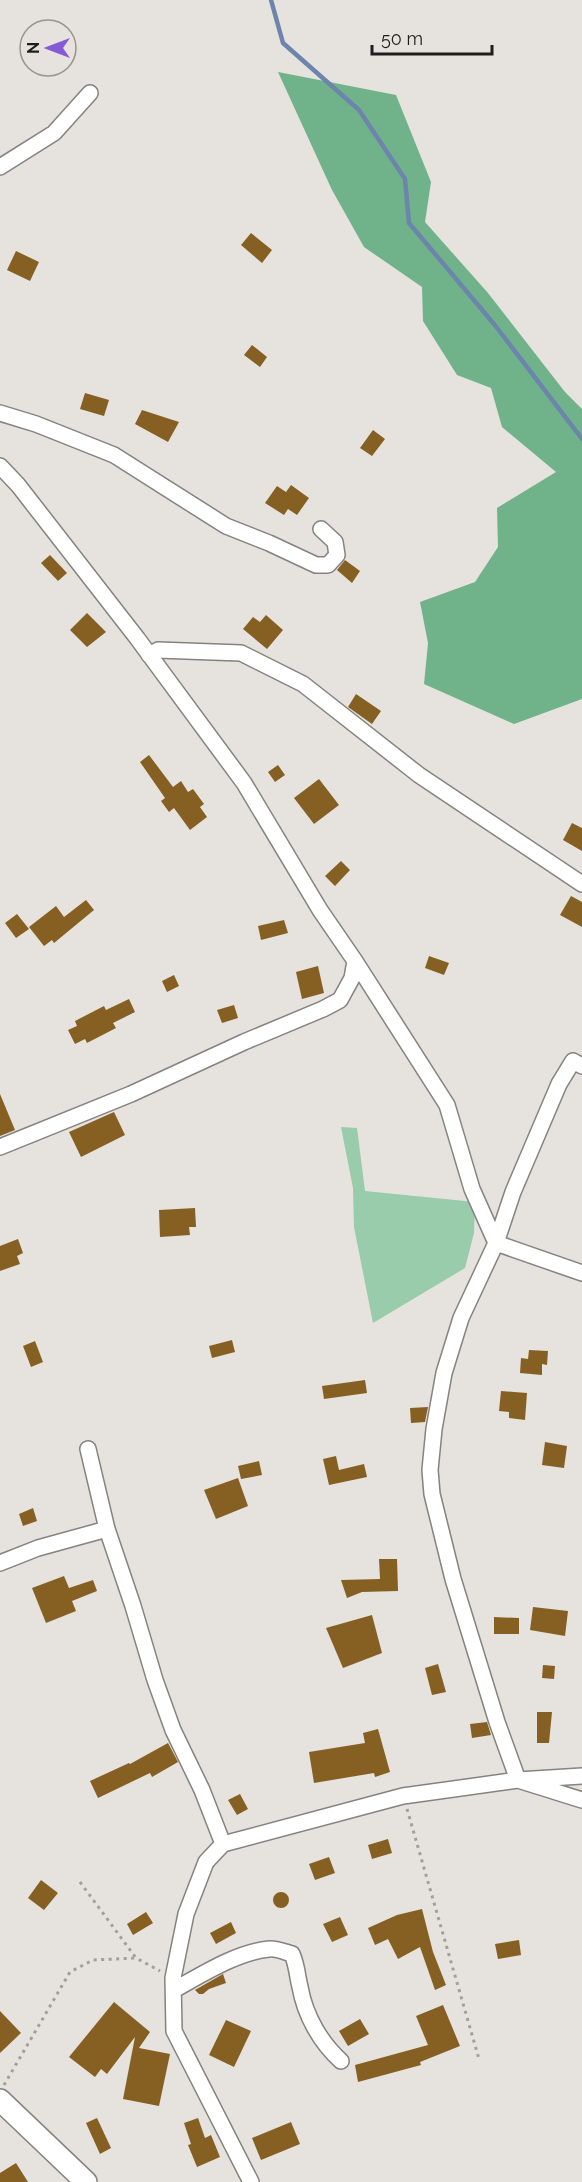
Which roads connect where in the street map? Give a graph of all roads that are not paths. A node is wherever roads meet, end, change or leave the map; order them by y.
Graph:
1 (90, 93) dead end
2 (0, 167) edge
3 (0, 413) edge
4 (0, 466) edge
5 (321, 529) dead end
6 (149, 655) junction
7 (582, 884) edge
8 (355, 961) junction
9 (582, 1066) edge
10 (0, 1147) edge
11 (496, 1243) junction
12 (582, 1273) edge
13 (88, 1449) dead end
14 (107, 1529) junction
15 (0, 1563) edge
16 (582, 1776) edge
17 (518, 1780) junction
18 (582, 1800) edge
19 (223, 1844) junction
20 (173, 1984) junction
21 (341, 2061) dead end
22 (0, 2100) edge
23 (86, 2182) edge
24 (251, 2182) edge

1 - 2 street
3 - 5 street
4 - 6 street
6 - 7 street
6 - 8 street
8 - 10 street
8 - 11 street
9 - 11 street
11 - 12 street
11 - 17 street
13 - 14 street
14 - 15 street
14 - 19 street
16 - 17 street
17 - 18 street
17 - 19 street
19 - 20 street
20 - 21 street
20 - 24 street
22 - 23 main road

